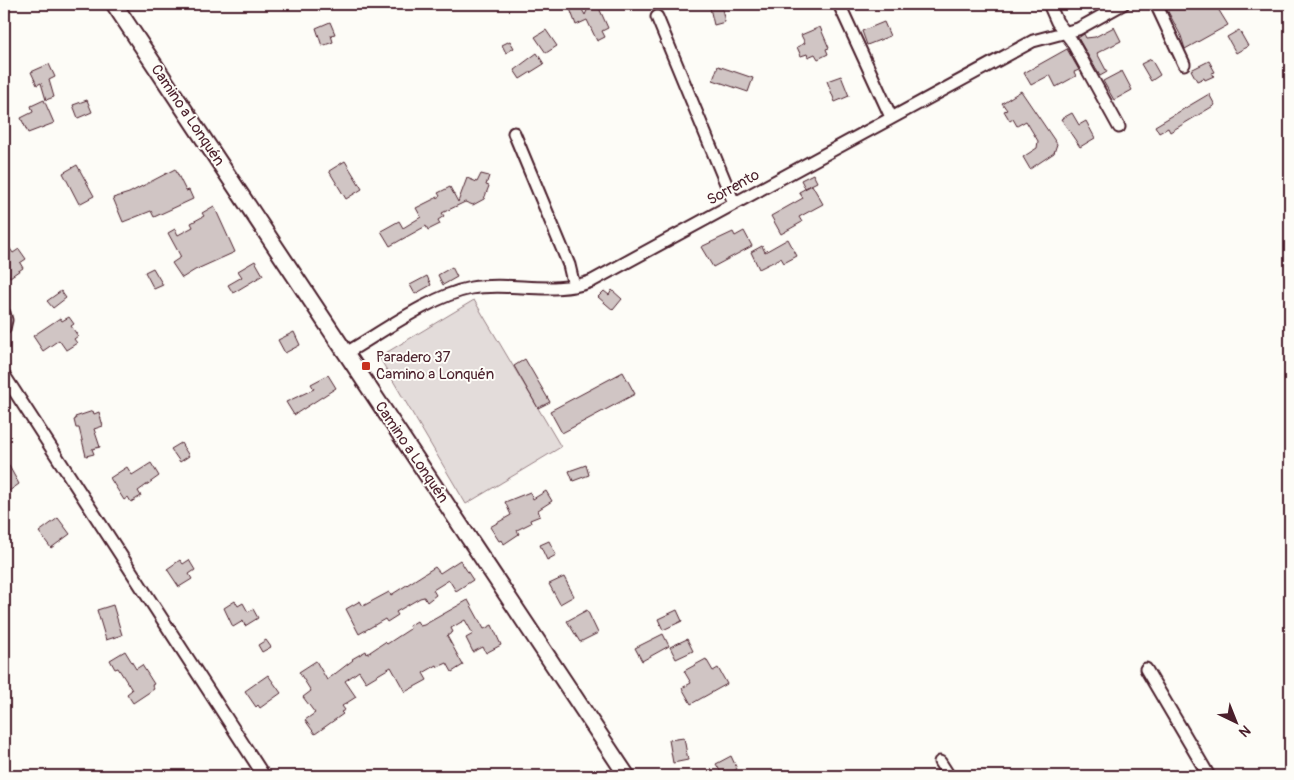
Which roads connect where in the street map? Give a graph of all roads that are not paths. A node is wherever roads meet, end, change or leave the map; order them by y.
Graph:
1 (114, 4) edge
2 (839, 4) edge
3 (1049, 4) edge
4 (1123, 4) edge
5 (1156, 4) edge
6 (656, 17) dead end
7 (1064, 32) junction
8 (1184, 64) dead end
9 (890, 117) junction
10 (1119, 127) dead end
11 (514, 132) dead end
12 (734, 203) junction
13 (574, 286) junction
14 (4, 313) edge
15 (4, 329) edge
16 (346, 353) junction
17 (4, 375) edge
18 (1146, 669) dead end
19 (940, 762) dead end
20 (264, 776) edge
21 (627, 776) edge
22 (949, 776) edge
23 (1209, 776) edge

1 - 16 main road, Camino a Lonquén
2 - 9 street
3 - 7 street
4 - 7 street, Sorrento
5 - 8 street
6 - 12 street
7 - 9 street, Sorrento
7 - 10 street
9 - 12 street, Sorrento
11 - 13 street
12 - 13 street, Sorrento
13 - 16 street, Sorrento
14 - 15 street
16 - 21 main road, Camino a Lonquén
17 - 20 street
18 - 23 street
19 - 22 street

